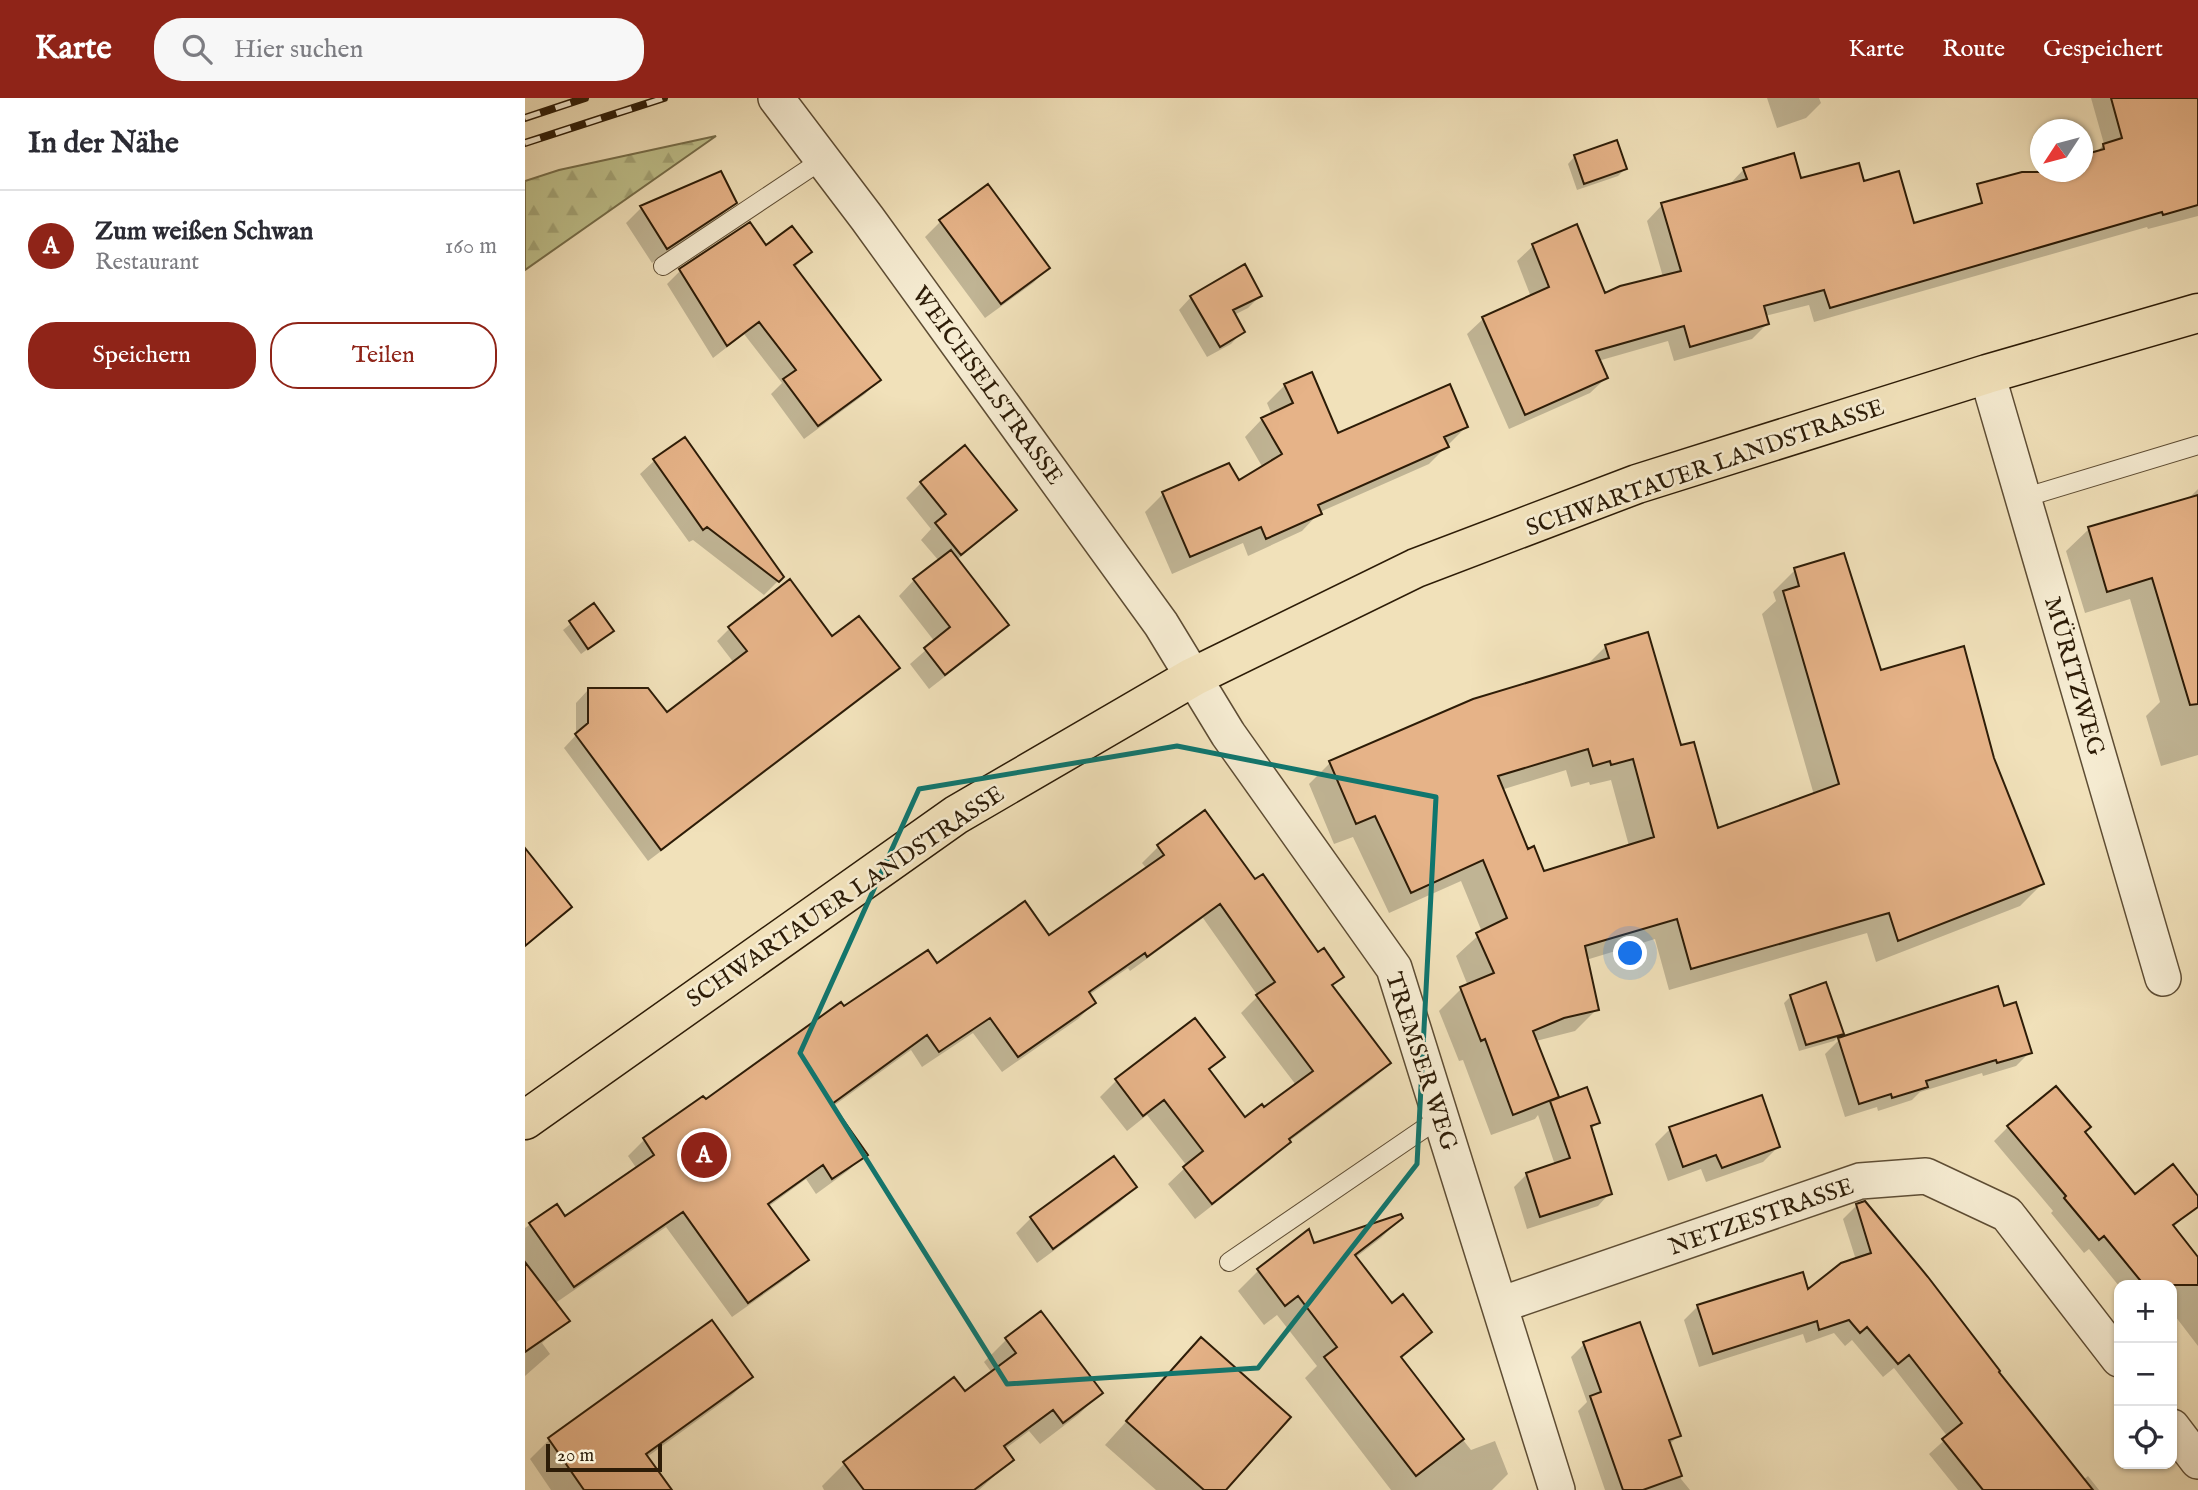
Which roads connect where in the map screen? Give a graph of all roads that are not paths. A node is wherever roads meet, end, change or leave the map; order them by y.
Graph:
1 (776, 98) edge
2 (822, 160) junction
3 (663, 266) dead end
4 (2198, 313) edge
5 (1987, 374) junction
6 (2198, 445) edge
7 (2023, 498) junction
8 (1193, 677) junction
9 (2163, 978) dead end
10 (1441, 1117) junction
11 (525, 1119) edge
12 (1229, 1262) dead end
13 (1500, 1305) junction
14 (2114, 1353) edge
15 (2177, 1434) edge
16 (2198, 1461) edge
17 (1557, 1490) edge

1 - 2 street, WEICHSELSTRASSE
2 - 3 lane
2 - 8 street, WEICHSELSTRASSE
4 - 5 main road, SCHWARTAUER LANDSTRASSE
5 - 7 street, MÜRITZWEG
5 - 8 main road, SCHWARTAUER LANDSTRASSE
6 - 7 lane
7 - 9 street, MÜRITZWEG
8 - 10 street, TREMSER WEG
8 - 11 main road, SCHWARTAUER LANDSTRASSE
10 - 12 lane
10 - 13 street, TREMSER WEG
13 - 14 street, NETZESTRASSE
13 - 17 street, TREMSER WEG
15 - 16 street

